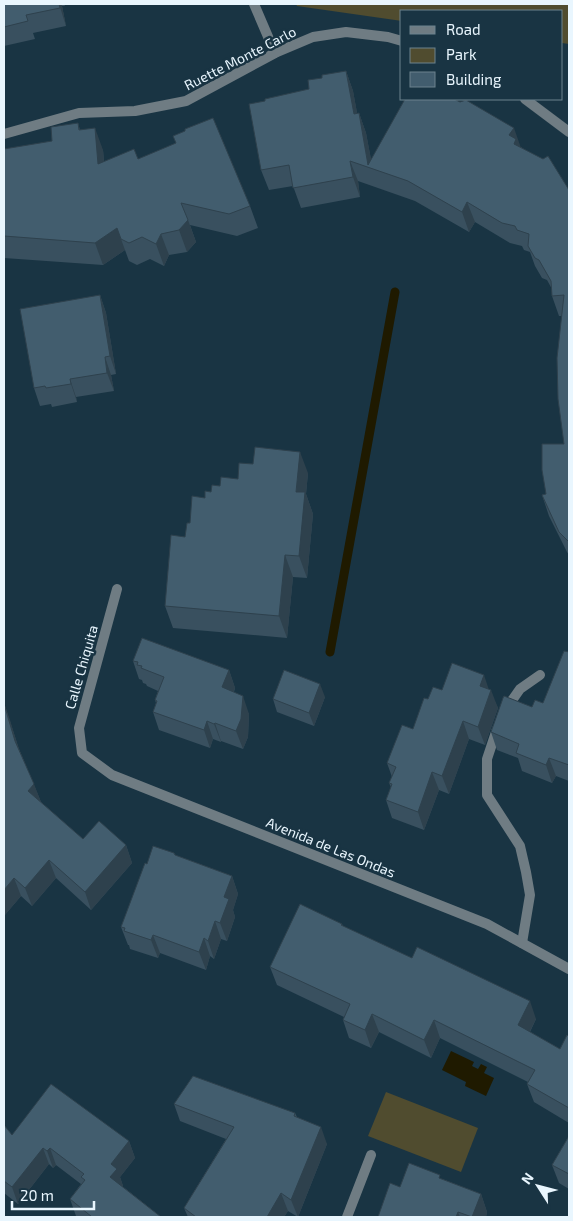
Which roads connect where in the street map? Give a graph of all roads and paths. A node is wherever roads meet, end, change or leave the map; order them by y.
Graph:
1 (254, 4) edge
2 (400, 40) edge
3 (275, 53) junction
4 (526, 100) edge
5 (569, 132) edge
6 (4, 134) edge
7 (117, 589) dead end
8 (540, 675) dead end
9 (82, 753) joint
10 (522, 943) junction
11 (569, 969) edge
12 (371, 1154) dead end
13 (347, 1217) edge

1 - 3 street
2 - 3 street, Ruette Monte Carlo
3 - 6 street, Ruette Monte Carlo
4 - 5 street
7 - 9 street, Calle Chiquita
8 - 10 street
9 - 10 street, Avenida de Las Ondas
10 - 11 street, Avenida de Las Ondas
12 - 13 street

